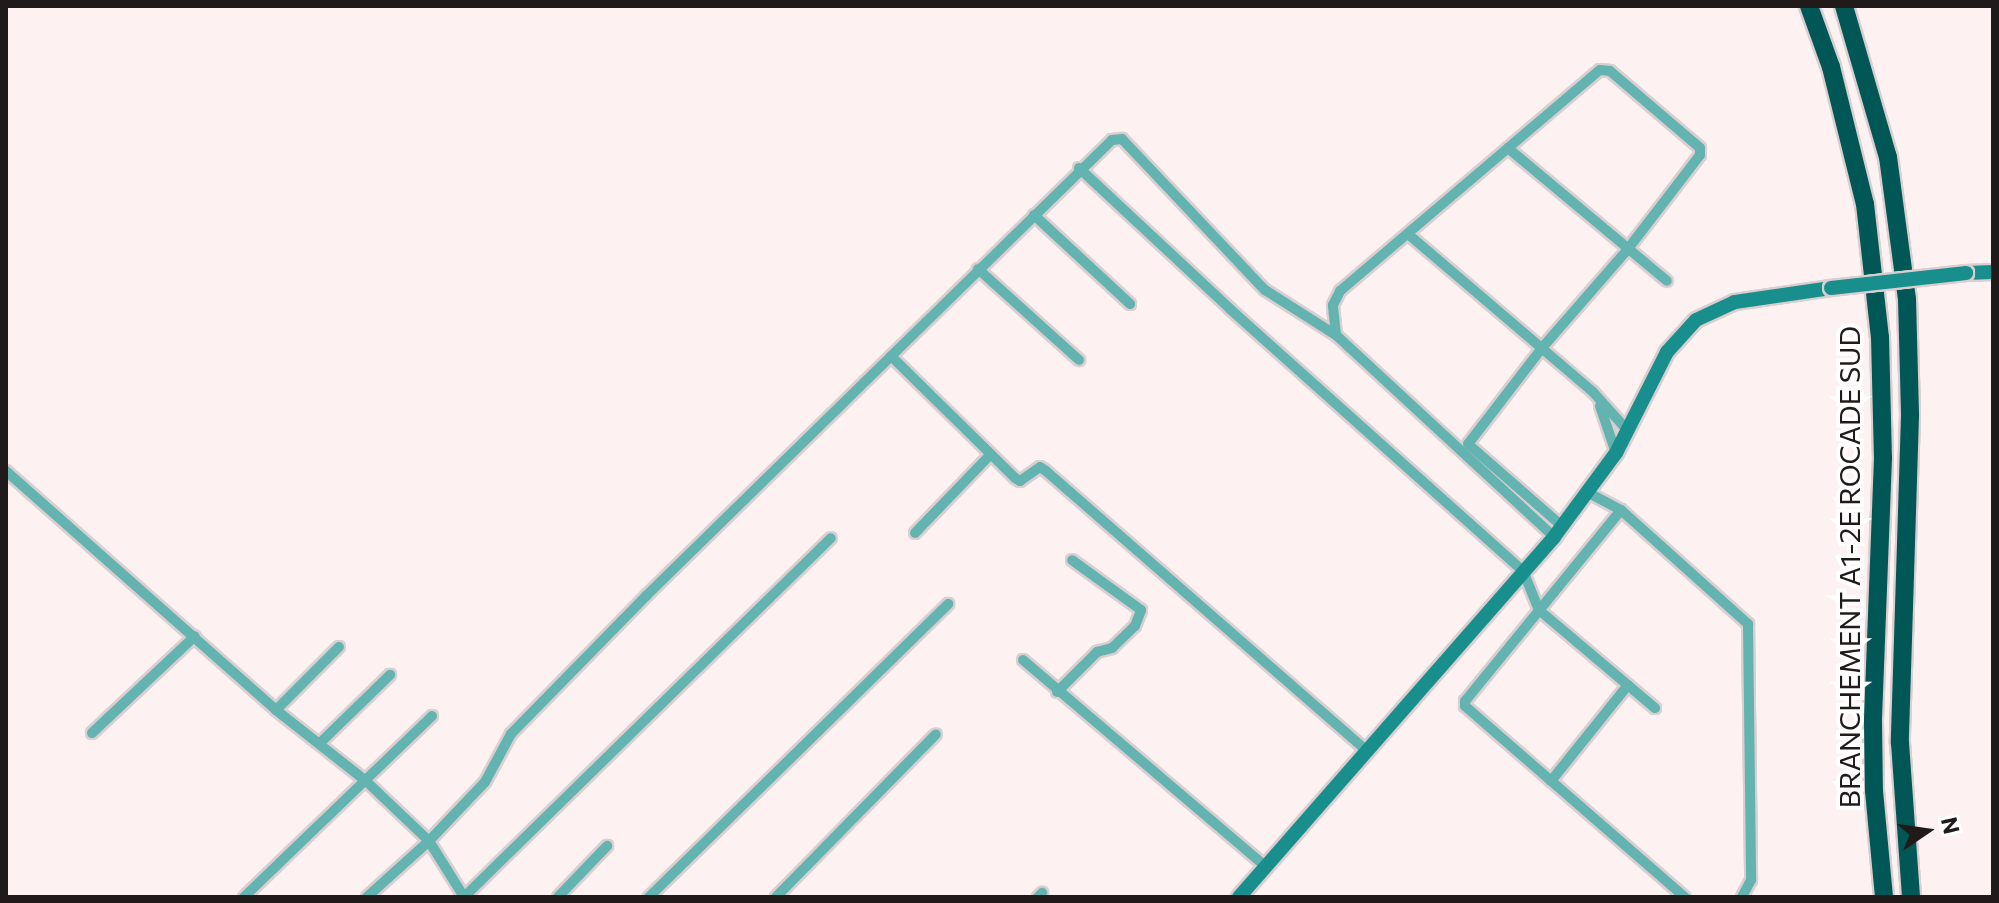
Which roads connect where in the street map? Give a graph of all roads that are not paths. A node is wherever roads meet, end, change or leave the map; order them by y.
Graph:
1 (1809, 6) edge
2 (1844, 6) edge
3 (1508, 148) junction
4 (1079, 168) junction
5 (1034, 215) junction
6 (1408, 234) junction
7 (1628, 249) junction
8 (978, 269) junction
9 (1993, 272) edge
10 (1667, 281) dead end
11 (1130, 304) dead end
12 (1336, 335) junction
13 (1542, 348) junction
14 (891, 356) junction
15 (1079, 360) dead end
16 (1597, 397) junction
17 (1628, 431) junction
18 (1616, 453) junction
19 (989, 456) junction
20 (6, 471) edge
21 (1587, 492) junction
22 (1621, 510) junction
23 (1558, 532) junction
24 (915, 533) dead end
25 (831, 538) dead end
26 (1072, 560) dead end
27 (1523, 571) junction
28 (948, 604) dead end
29 (1539, 610) junction
30 (195, 636) junction
31 (339, 647) dead end
32 (1023, 660) dead end
33 (390, 675) dead end
34 (1628, 685) junction
35 (1057, 692) junction
36 (1655, 708) dead end
37 (276, 710) junction
38 (432, 716) dead end
39 (92, 733) dead end
40 (936, 734) dead end
41 (320, 743) junction
42 (1367, 751) junction
43 (366, 781) junction
44 (1551, 781) junction
45 (429, 841) junction
46 (607, 846) dead end
47 (1266, 867) junction
48 (244, 897) edge
49 (367, 897) edge
50 (464, 897) edge
51 (558, 897) edge
52 (649, 897) edge
53 (776, 897) edge
54 (1239, 897) edge
55 (1685, 897) edge
56 (1742, 897) edge
57 (1884, 897) edge
58 (1911, 897) edge

1 - 57 highway, BRANCHEMENT A1-2E ROCADE SUD
2 - 58 highway, BRANCHEMENT A1-2E ROCADE SUD
3 - 6 street
3 - 7 street
3 - 7 street
4 - 5 street
4 - 12 street
4 - 27 street
5 - 8 street
5 - 11 street
6 - 12 street
6 - 13 street
7 - 10 street
7 - 13 street
8 - 14 street
8 - 15 street
9 - 17 street, bridge
12 - 23 street
13 - 16 street
13 - 23 street
14 - 19 street
14 - 45 street
16 - 17 street
16 - 18 street
17 - 18 street
18 - 21 street
19 - 24 street
19 - 42 street
20 - 30 street
21 - 22 street
21 - 23 street
22 - 29 street
22 - 56 street
23 - 27 street
25 - 50 street
26 - 35 street
27 - 29 street
27 - 42 street
28 - 52 street
29 - 34 street
29 - 44 street
30 - 37 street
30 - 39 street
31 - 37 street
32 - 35 street
33 - 41 street
34 - 36 street
34 - 44 street
35 - 47 street
37 - 41 street
38 - 43 street
40 - 53 street
41 - 43 street
42 - 47 street
43 - 45 street
43 - 48 street
44 - 55 street
45 - 49 street
45 - 50 street
46 - 51 street
47 - 54 street

